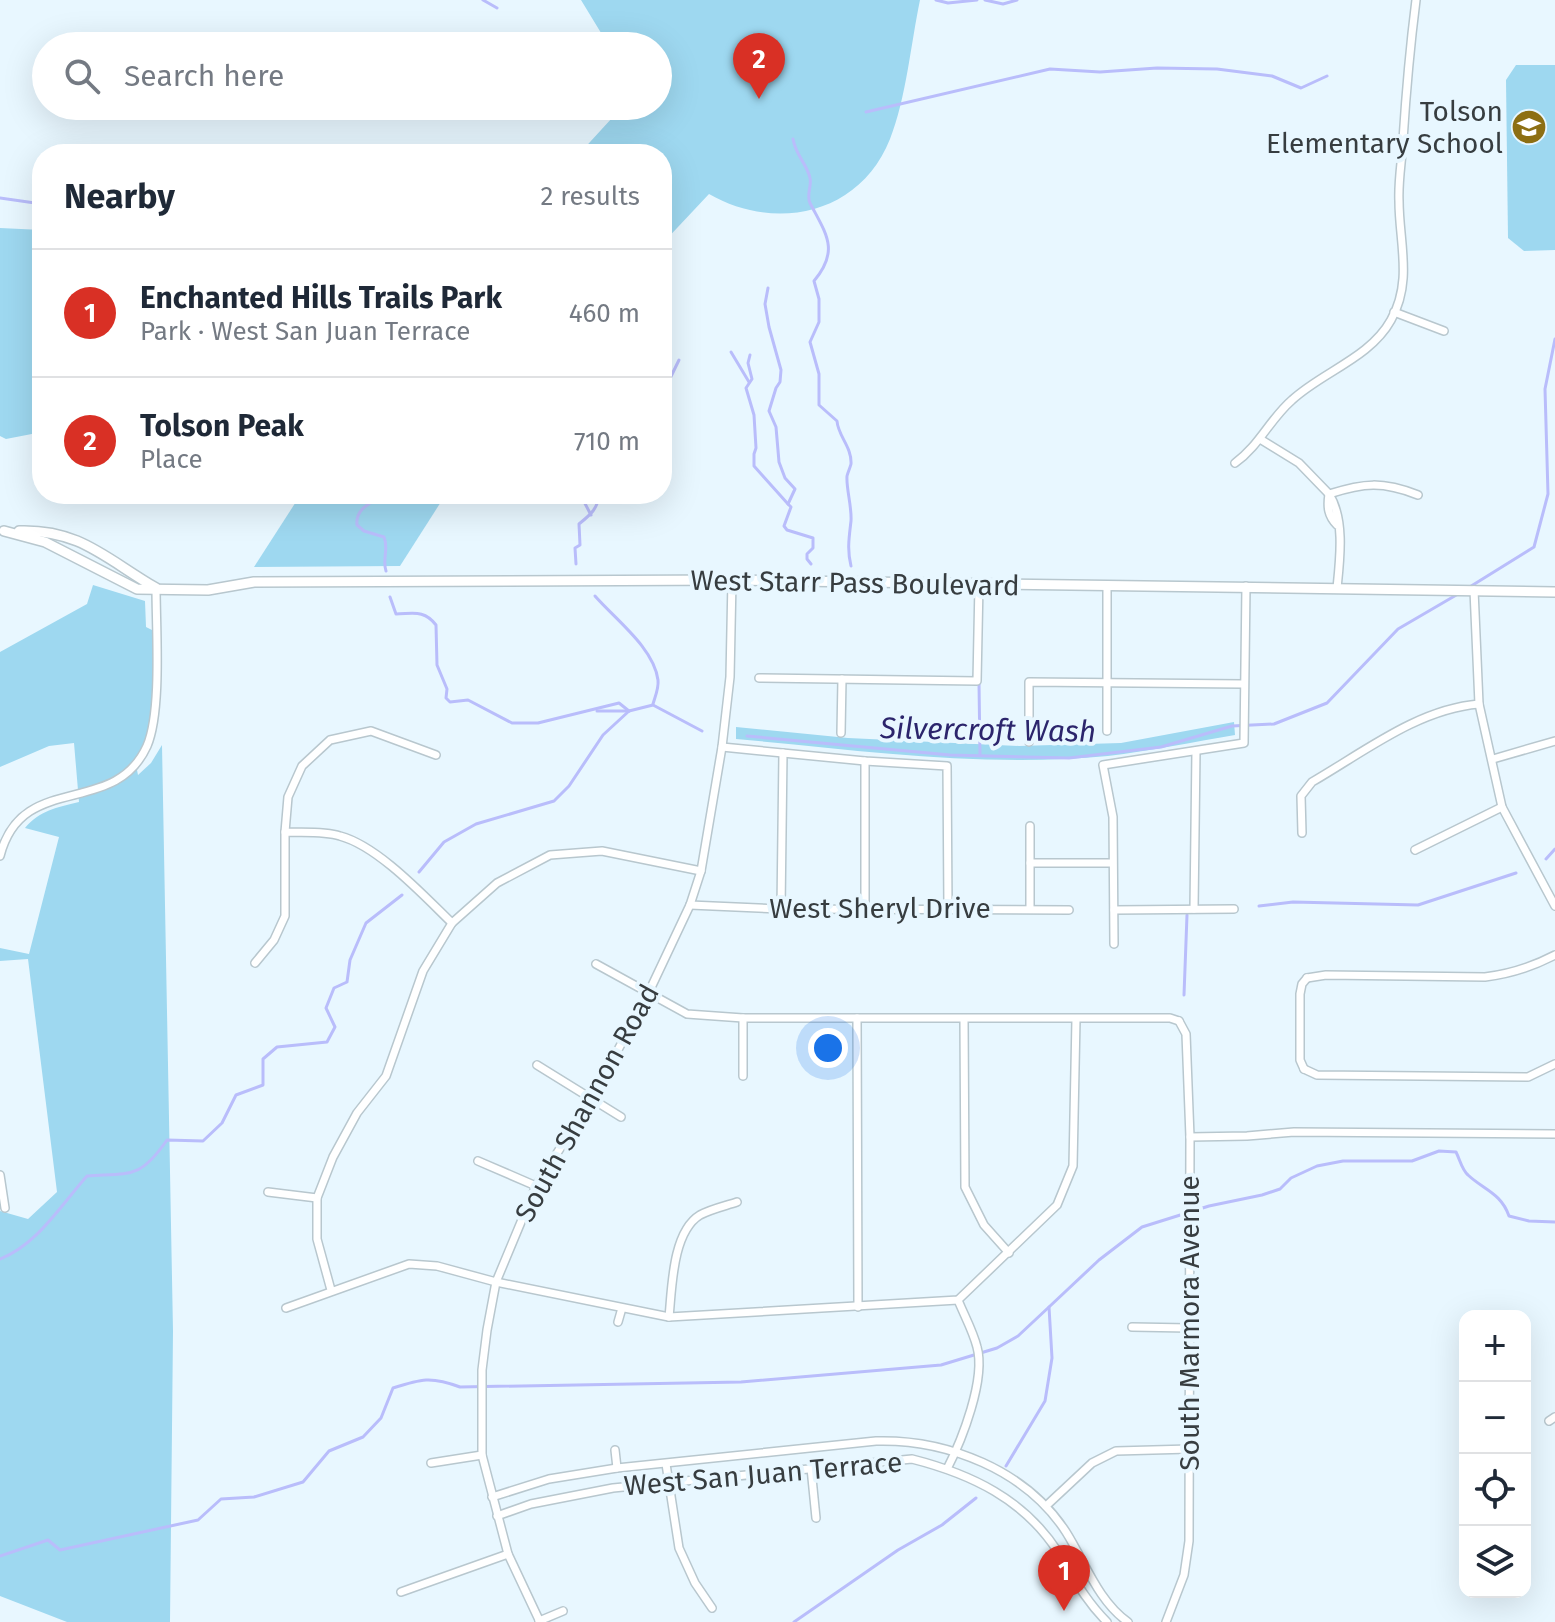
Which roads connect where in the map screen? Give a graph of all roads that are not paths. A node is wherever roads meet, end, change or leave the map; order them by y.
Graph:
1 (1416, 0) edge
2 (1394, 312) junction
3 (1444, 331) dead end
4 (1260, 439) junction
5 (1235, 463) dead end
6 (1329, 494) junction
7 (1418, 495) dead end
8 (2, 531) edge
9 (732, 580) junction
10 (979, 584) junction
11 (1107, 586) junction
12 (1246, 586) junction
13 (156, 588) junction
14 (1337, 588) junction
15 (1474, 590) junction
16 (1555, 592) edge
17 (759, 678) dead end
18 (842, 679) junction
19 (1107, 682) junction
20 (1243, 684) junction
21 (1479, 704) junction
22 (1107, 731) dead end
23 (841, 733) dead end
24 (1555, 741) edge
25 (1029, 742) dead end
26 (722, 747) junction
27 (1196, 751) junction
28 (783, 753) junction
29 (436, 755) dead end
30 (1493, 759) junction
31 (865, 761) junction
32 (1502, 807) junction
33 (1030, 826) dead end
34 (285, 832) junction
35 (1302, 833) dead end
36 (1415, 850) dead end
37 (0, 856) edge
38 (1030, 863) junction
39 (1112, 863) junction
40 (701, 871) junction
41 (690, 905) junction
42 (1555, 906) edge
43 (948, 908) junction
44 (1030, 908) junction
45 (781, 909) junction
46 (865, 909) junction
47 (1194, 909) junction
48 (1234, 909) dead end
49 (1069, 910) dead end
50 (1114, 910) junction
51 (452, 923) junction
52 (1114, 944) dead end
53 (1555, 955) edge
54 (255, 963) dead end
55 (596, 964) dead end
56 (648, 994) junction
57 (1187, 1015) dead end
58 (743, 1018) junction
59 (857, 1018) junction
60 (964, 1019) junction
61 (1076, 1019) junction
62 (1179, 1021) junction
63 (1555, 1064) edge
64 (537, 1065) dead end
65 (743, 1076) dead end
66 (591, 1100) junction
67 (621, 1117) dead end
68 (1555, 1134) edge
69 (1190, 1137) junction
70 (478, 1161) dead end
71 (0, 1175) edge
72 (536, 1186) junction
73 (1, 1189) edge
74 (268, 1192) dead end
75 (317, 1198) junction
76 (737, 1202) dead end
77 (5, 1208) dead end
78 (1009, 1253) junction
79 (496, 1282) junction
80 (331, 1290) junction
81 (958, 1300) junction
82 (858, 1307) junction
83 (286, 1308) dead end
84 (622, 1308) junction
85 (669, 1317) junction
86 (618, 1322) dead end
87 (1132, 1327) dead end
88 (1189, 1328) junction
89 (1190, 1449) junction
90 (615, 1450) dead end
91 (957, 1451) junction
92 (482, 1455) junction
93 (431, 1463) dead end
94 (666, 1464) junction
95 (617, 1468) junction
96 (811, 1468) junction
97 (947, 1469) junction
98 (669, 1483) junction
99 (492, 1497) junction
100 (1046, 1506) junction
101 (497, 1516) junction
102 (816, 1518) dead end
103 (508, 1554) junction
104 (401, 1592) dead end
105 (712, 1608) dead end
106 (563, 1611) dead end
107 (540, 1621) edge
108 (1107, 1622) edge
109 (1128, 1622) edge
110 (1166, 1622) edge

1 - 2 street
2 - 3 street
2 - 4 street
4 - 5 street
4 - 6 street
6 - 7 street
6 - 14 street
8 - 13 street, West Starr Pass Boulevard
8 - 13 street, West Starr Pass Boulevard
9 - 10 street, West Starr Pass Boulevard
9 - 13 street, West Starr Pass Boulevard
9 - 26 street, South Shannon Road
10 - 11 street, West Starr Pass Boulevard
10 - 18 street
11 - 12 street, West Starr Pass Boulevard
11 - 19 street
12 - 14 street, West Starr Pass Boulevard
12 - 20 street
13 - 37 street
14 - 15 street, West Starr Pass Boulevard
15 - 16 street, West Starr Pass Boulevard
15 - 21 street
17 - 18 street
18 - 23 street
19 - 20 street
19 - 22 street
19 - 25 street
20 - 27 street
21 - 30 street
21 - 35 street
24 - 30 street
26 - 28 street
26 - 40 street, South Shannon Road
27 - 39 street
27 - 47 street
28 - 31 street
28 - 45 street
29 - 34 street
30 - 32 street
31 - 43 street
31 - 46 street
32 - 36 street
32 - 42 street
33 - 38 street
34 - 51 street
34 - 54 street
38 - 39 street
38 - 44 street
39 - 50 street
40 - 41 street, South Shannon Road
40 - 51 street
41 - 45 street, West Sheryl Drive
41 - 56 street, South Shannon Road
43 - 44 street, West Sheryl Drive
43 - 46 street, West Sheryl Drive
44 - 49 street, West Sheryl Drive
45 - 46 street, West Sheryl Drive
47 - 48 street
47 - 50 street
50 - 52 street
51 - 75 street
53 - 63 street
55 - 56 street
56 - 58 street
56 - 66 street, South Shannon Road
57 - 62 street
58 - 59 street
58 - 65 street
59 - 60 street
59 - 82 street
60 - 61 street
60 - 78 street
61 - 62 street
61 - 78 street
62 - 69 street, South Marmora Avenue
64 - 66 street
66 - 67 street
66 - 72 street, South Shannon Road
68 - 69 street
69 - 88 street, South Marmora Avenue
70 - 72 street
71 - 73 street
72 - 79 street, South Shannon Road
73 - 77 street
74 - 75 street
75 - 80 street
76 - 85 street
78 - 81 street
79 - 80 street
79 - 84 street
79 - 92 street, South Shannon Road
80 - 83 street
81 - 82 street
81 - 91 street
82 - 85 street
84 - 85 street
84 - 86 street
87 - 88 street
88 - 89 street, South Marmora Avenue
89 - 100 street
89 - 110 street, South Marmora Avenue
90 - 95 street, West San Juan Terrace
91 - 94 street, West San Juan Terrace
91 - 97 street
91 - 100 street, West San Juan Terrace
92 - 93 street
92 - 99 street, South Shannon Road
94 - 95 street, West San Juan Terrace
94 - 98 street
95 - 99 street, West San Juan Terrace
96 - 97 street, West San Juan Terrace
96 - 98 street, West San Juan Terrace
96 - 102 street
97 - 108 street, West San Juan Terrace
98 - 101 street, West San Juan Terrace
98 - 105 street
99 - 101 street, South Shannon Road
100 - 109 street, West San Juan Terrace
101 - 103 street, South Shannon Road
103 - 104 street
103 - 107 street, South Shannon Road
106 - 107 street, South Shannon Road

